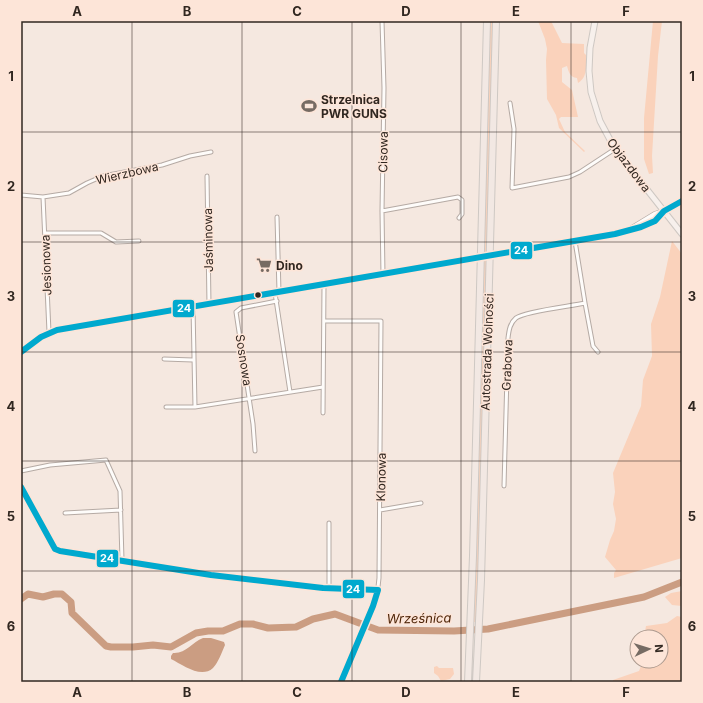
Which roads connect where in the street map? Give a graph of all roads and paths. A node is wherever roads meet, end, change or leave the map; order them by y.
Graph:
1 (382, 21) edge
2 (488, 21) edge
3 (496, 21) edge
4 (594, 21) edge
5 (510, 103) dead end
6 (615, 149) junction
7 (211, 152) dead end
8 (207, 176) dead end
9 (21, 194) edge
10 (43, 197) junction
11 (682, 201) edge
12 (382, 211) junction
13 (664, 211) junction
14 (277, 217) dead end
15 (460, 218) dead end
16 (45, 233) junction
17 (682, 234) edge
18 (139, 241) dead end
19 (575, 241) junction
20 (383, 274) junction
21 (324, 285) junction
22 (277, 292) junction
23 (277, 301) junction
24 (585, 303) junction
25 (209, 304) junction
26 (193, 307) junction
27 (324, 321) junction
28 (49, 332) junction
29 (21, 352) edge
30 (598, 352) dead end
31 (164, 360) dead end
32 (194, 360) junction
33 (323, 387) junction
34 (290, 392) junction
35 (250, 398) junction
36 (195, 407) junction
37 (166, 408) dead end
38 (323, 413) dead end
39 (255, 451) dead end
40 (21, 471) edge
41 (504, 486) dead end
42 (21, 487) edge
43 (421, 503) dead end
44 (121, 510) junction
45 (380, 510) junction
46 (65, 513) dead end
47 (330, 523) dead end
48 (122, 560) junction
49 (329, 588) junction
50 (378, 590) junction
51 (341, 682) edge
52 (468, 682) edge
53 (476, 682) edge

1 - 12 street, Cisowa
2 - 52 highway, Autostrada Wolności
3 - 53 highway, Autostrada Wolności
4 - 6 main road, Objazdowa
5 - 6 street
6 - 13 main road, Objazdowa
7 - 10 street, Wierzbowa
8 - 25 street, Jaśminowa
9 - 10 street, Wierzbowa
10 - 16 street, Jesionowa
11 - 13 main road
12 - 15 street
12 - 20 street, Cisowa
13 - 17 main road, Objazdowa
13 - 19 main road
14 - 22 street
16 - 18 street
16 - 28 street, Jesionowa
19 - 20 main road, bridge
19 - 24 street
20 - 21 main road
21 - 22 main road
21 - 27 street
22 - 23 street
22 - 25 main road
23 - 34 street
23 - 35 street, Sosnowa
24 - 30 street
24 - 41 street, Grabowa
25 - 26 main road
26 - 28 main road
26 - 32 street
27 - 33 street
27 - 45 street, Klonowa
28 - 29 main road
31 - 32 street
32 - 36 street
33 - 34 street
33 - 38 street
34 - 35 street
35 - 36 street
35 - 39 street, Sosnowa
36 - 37 street
40 - 44 street
42 - 48 street
43 - 45 street
44 - 46 street
44 - 48 street
45 - 50 street, Klonowa
47 - 49 street
48 - 49 street
49 - 50 street
50 - 51 street, Klonowa

